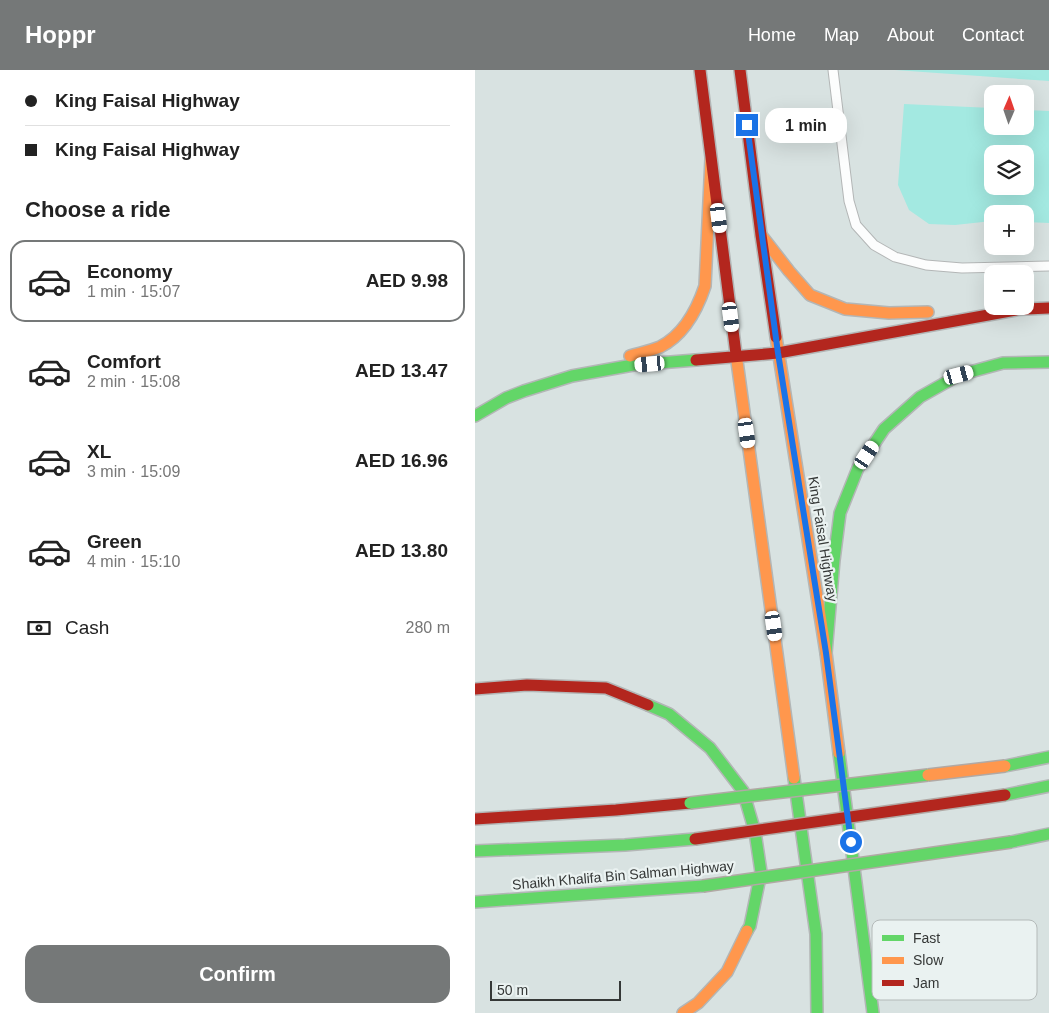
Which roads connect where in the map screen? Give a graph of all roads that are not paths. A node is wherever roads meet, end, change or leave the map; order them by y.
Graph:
1 (700, 70) edge
2 (740, 70) edge
3 (833, 70) edge
4 (711, 159) junction
5 (761, 235) junction
6 (1049, 266) edge
7 (1049, 308) edge
8 (1034, 309) edge
9 (984, 310) edge
10 (988, 315) edge
11 (778, 353) junction
12 (736, 356) junction
13 (1049, 362) edge
14 (572, 376) junction
15 (475, 416) edge
16 (826, 653) junction
17 (475, 689) edge
18 (1049, 757) edge
19 (1049, 786) edge
20 (475, 819) edge
21 (1049, 834) edge
22 (475, 851) edge
23 (475, 902) edge
24 (816, 934) junction
25 (828, 986) dead end
26 (683, 1013) edge
27 (817, 1013) edge
28 (873, 1013) edge

1 - 4 main road
2 - 5 main road, King Faisal Highway
3 - 6 lane
4 - 12 main road
4 - 14 main road
5 - 9 main road
5 - 11 main road, King Faisal Highway
7 - 8 main road
10 - 11 main road
11 - 12 main road
11 - 16 main road, King Faisal Highway
12 - 14 main road
12 - 24 main road
13 - 16 main road
14 - 15 main road
16 - 28 main road, King Faisal Highway
17 - 26 main road
18 - 20 main road, bridge
19 - 22 main road, bridge
21 - 23 main road, Shaikh Khalifa Bin Salman Highway, bridge
24 - 25 main road
24 - 27 main road

